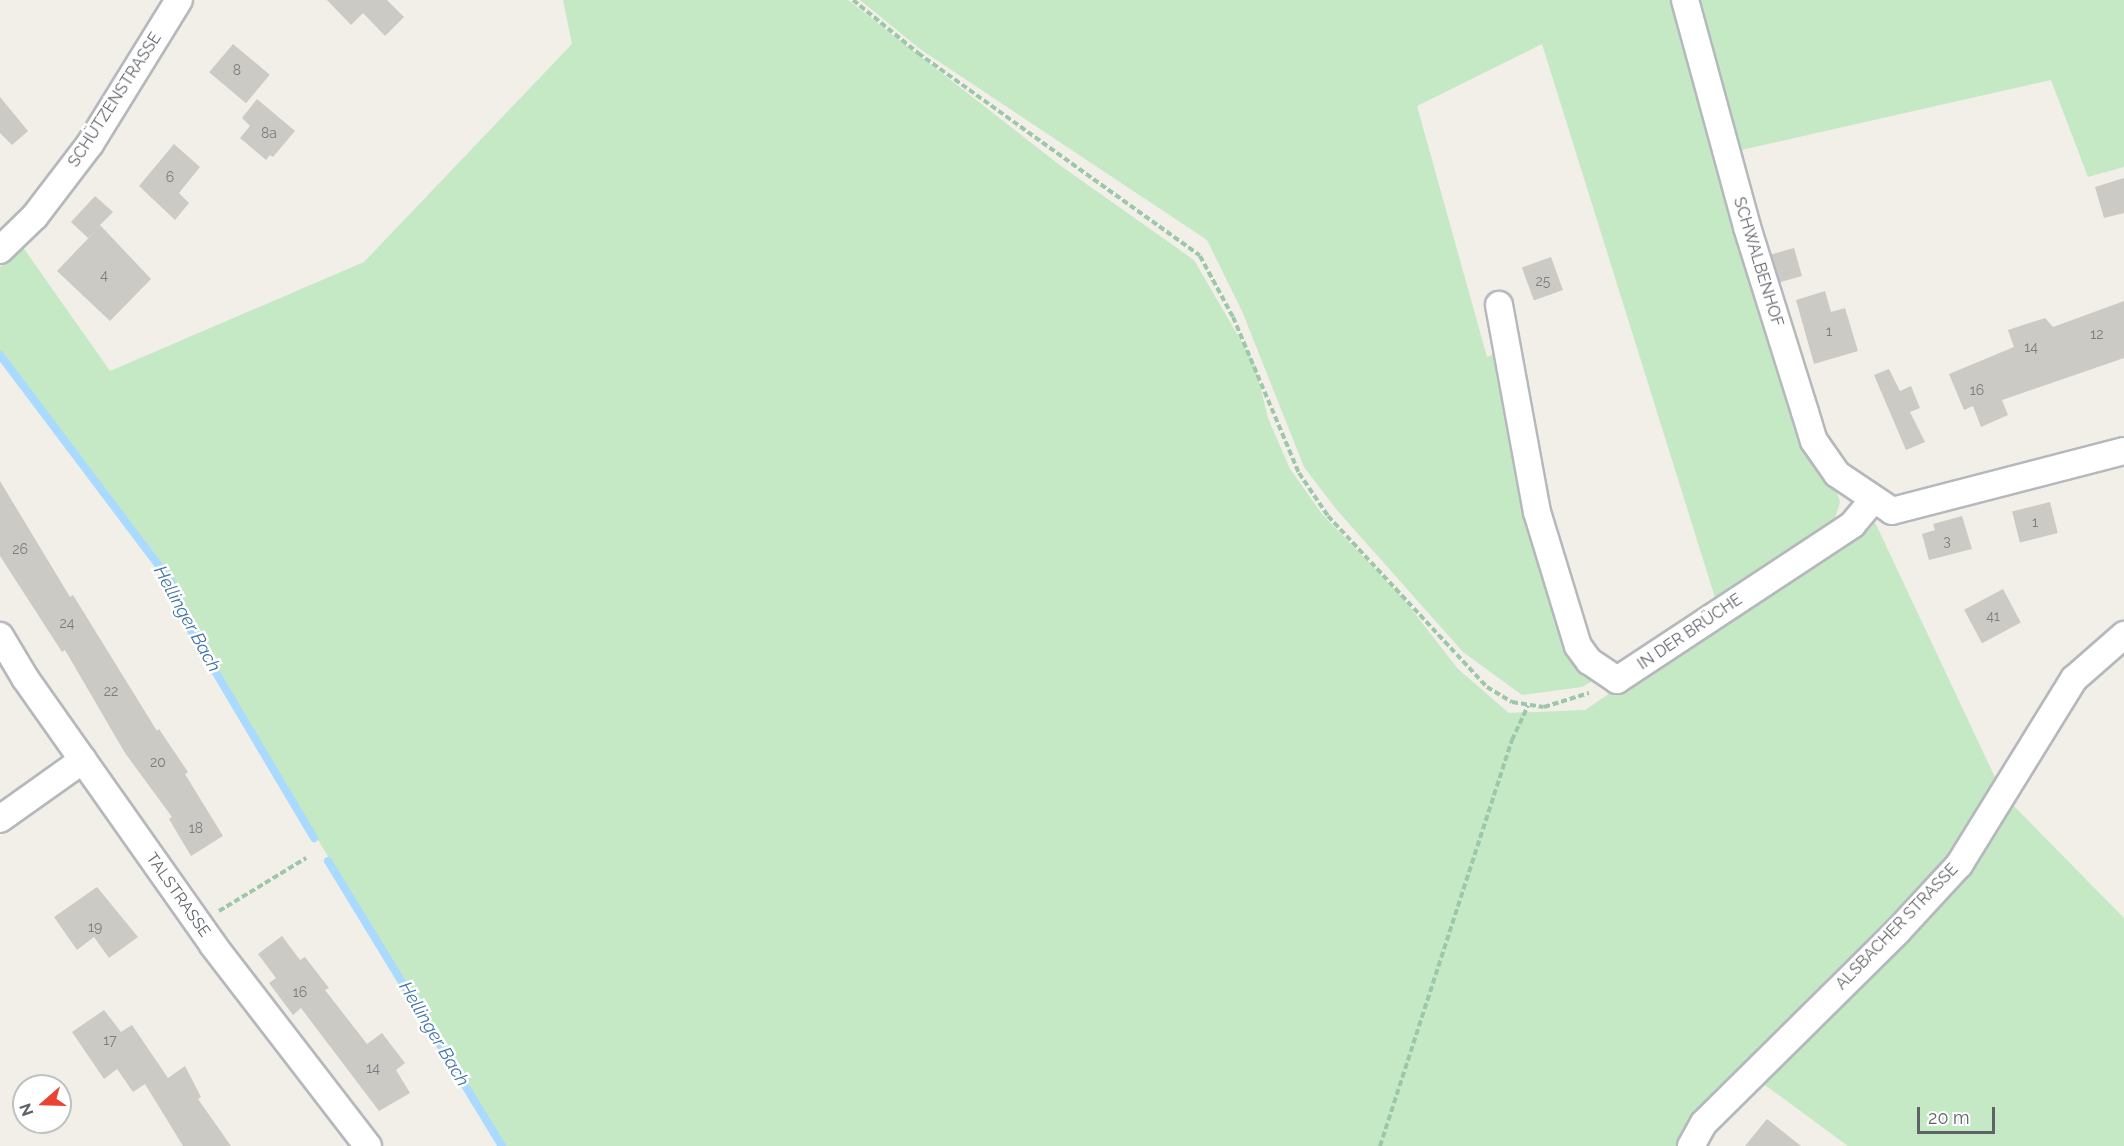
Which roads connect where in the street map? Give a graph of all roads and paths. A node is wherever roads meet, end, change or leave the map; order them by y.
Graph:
1 (178, 0) edge
2 (853, 0) edge
3 (1685, 0) edge
4 (0, 250) edge
5 (1499, 305) dead end
6 (2124, 451) edge
7 (1874, 499) junction
8 (2124, 635) edge
9 (0, 636) edge
10 (1617, 680) junction
11 (1528, 705) junction
12 (83, 760) junction
13 (0, 819) edge
14 (306, 858) dead end
15 (198, 924) junction
16 (368, 1146) edge
17 (1380, 1146) edge
18 (1691, 1146) edge

1 - 4 street, SCHÜTZENSTRASSE
2 - 11 path
3 - 7 street, SCHWALBENHOF
5 - 10 street
6 - 7 street
7 - 10 street, IN DER BRÜCHE
8 - 18 street, ALSBACHER STRASSE
9 - 12 street, TALSTRASSE
10 - 11 path
11 - 17 path
12 - 13 street
12 - 15 street, TALSTRASSE
14 - 15 path
15 - 16 street, TALSTRASSE

